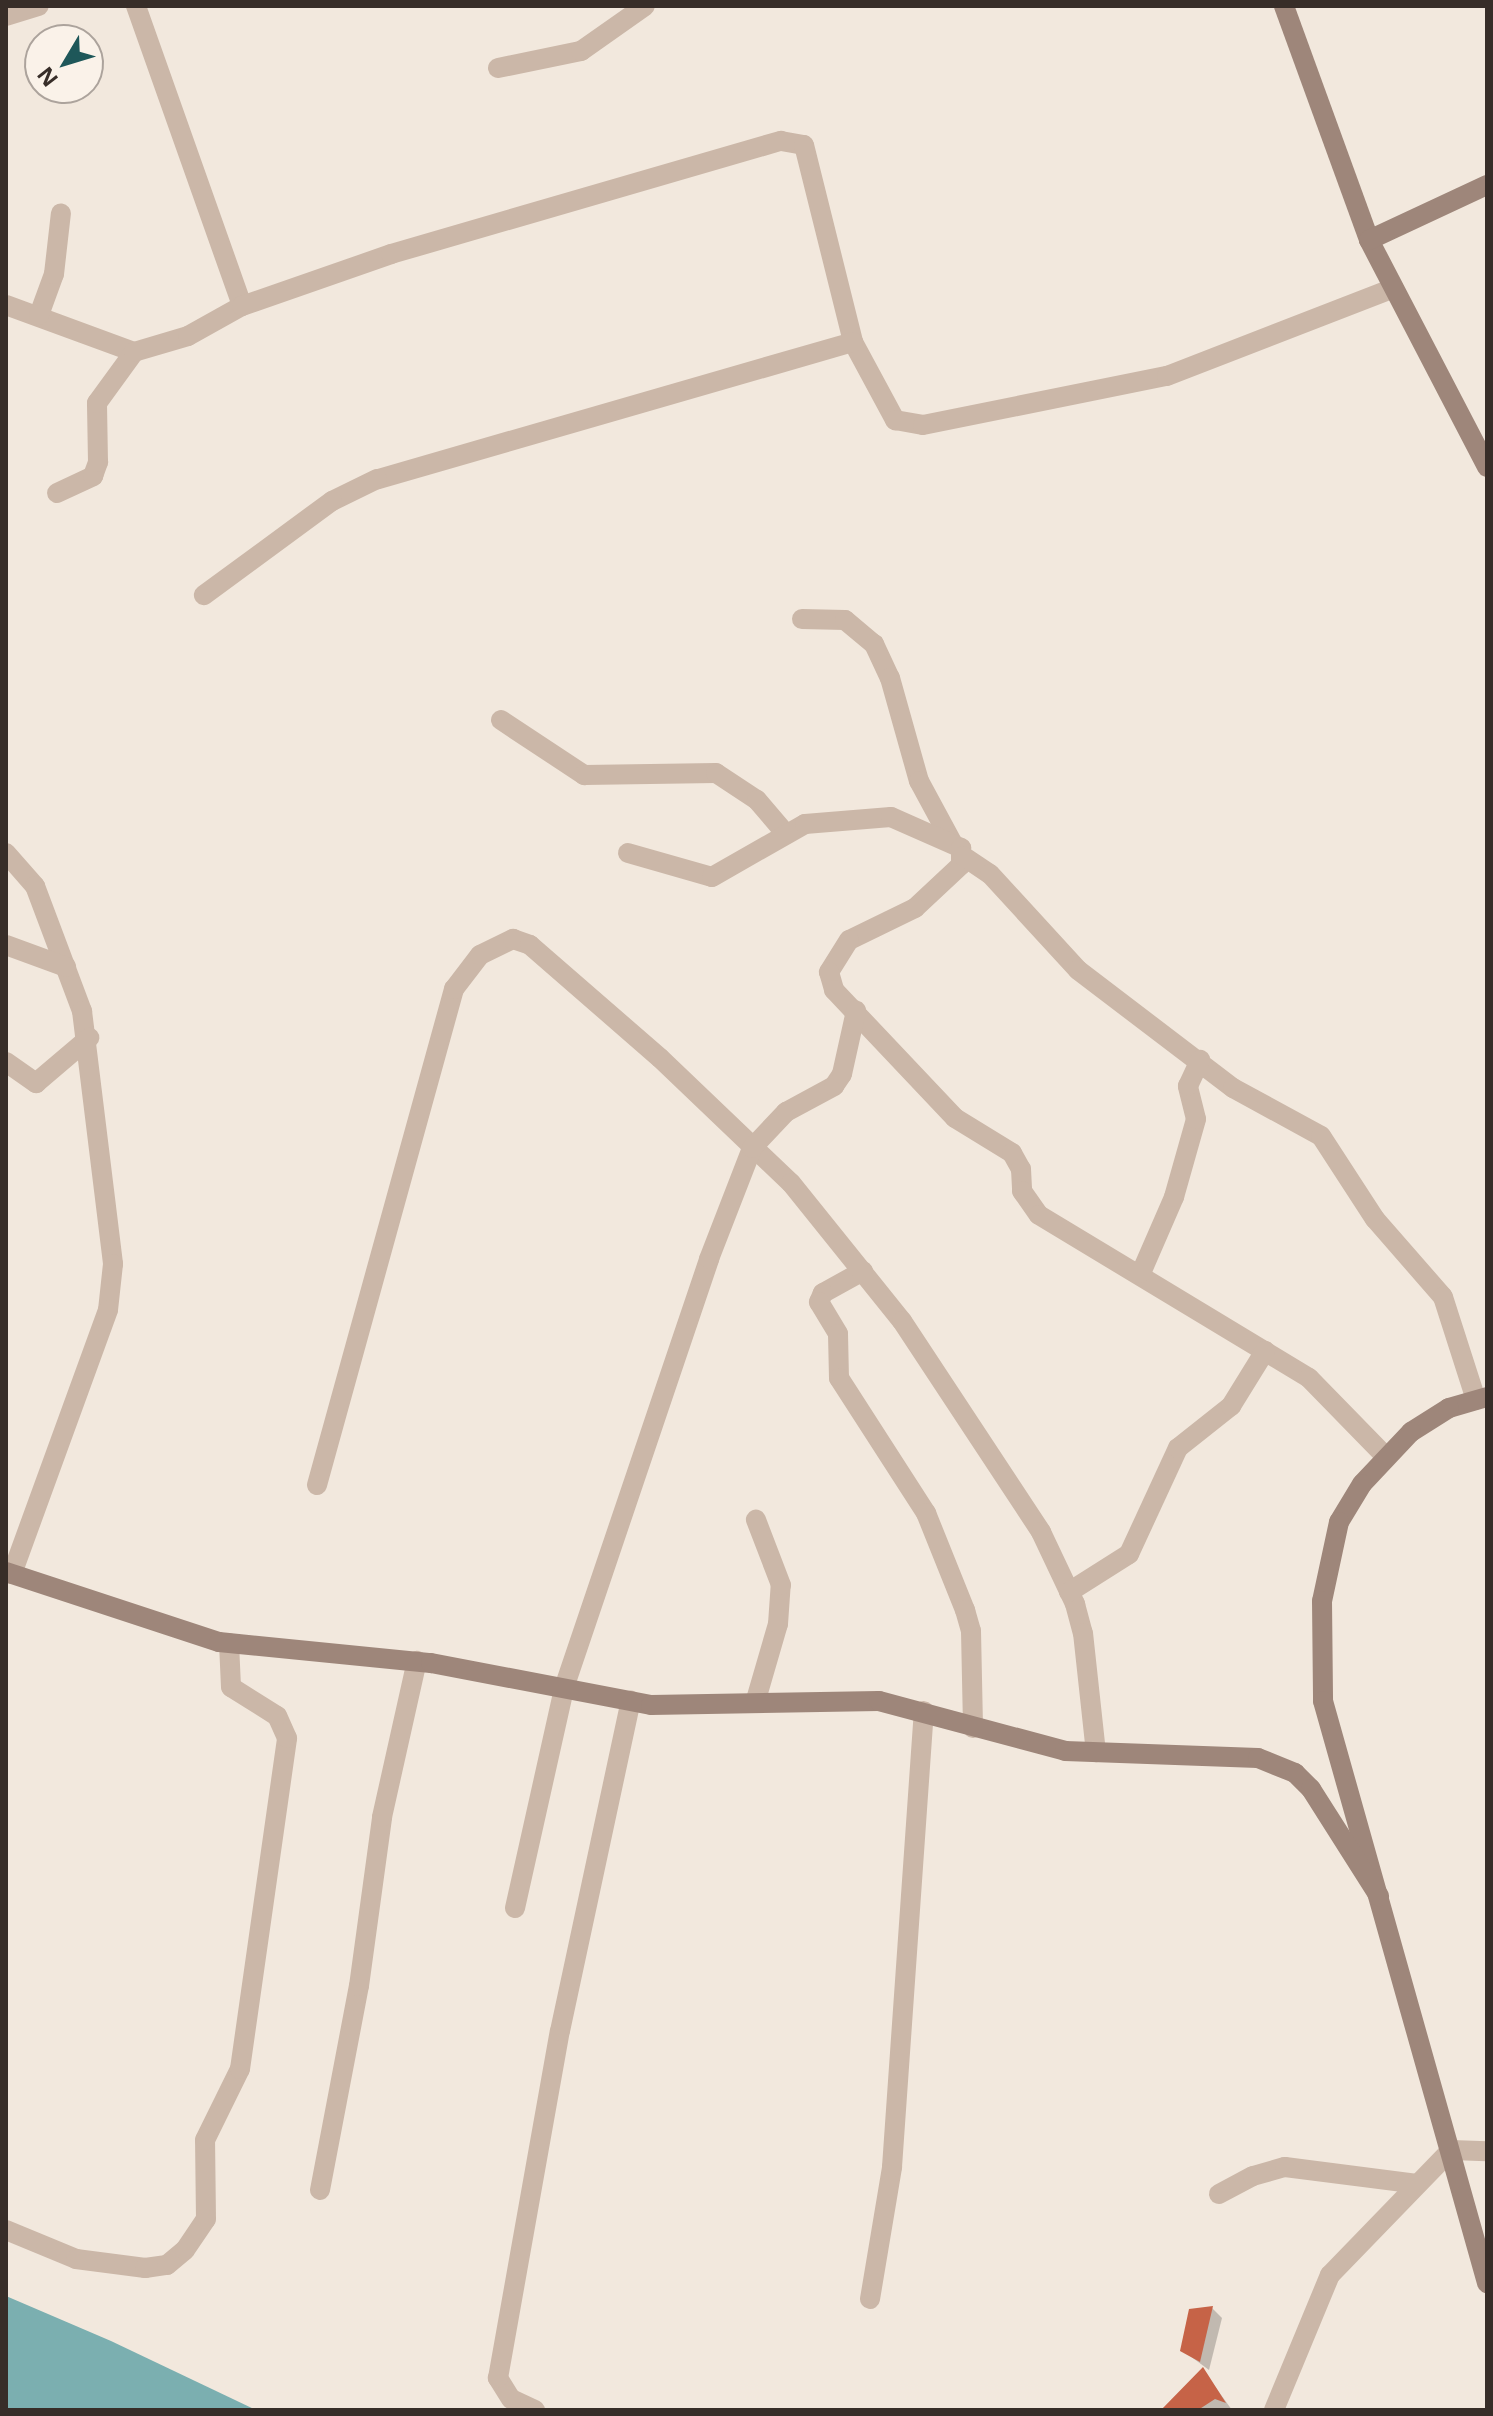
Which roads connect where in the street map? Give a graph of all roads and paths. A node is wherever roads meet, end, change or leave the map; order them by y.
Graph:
1 (39, 6) edge
2 (136, 6) edge
3 (645, 6) edge
4 (1284, 6) edge
5 (6, 16) edge
6 (498, 68) dead end
7 (1487, 185) edge
8 (61, 213) dead end
9 (1369, 240) junction
10 (1394, 288) junction
11 (6, 305) edge
12 (242, 306) junction
13 (39, 315) junction
14 (853, 342) junction
15 (134, 352) junction
16 (1487, 467) edge
17 (57, 493) dead end
18 (204, 595) dead end
19 (802, 619) dead end
20 (501, 720) dead end
21 (786, 834) junction
22 (958, 849) junction
23 (6, 853) edge
24 (628, 853) dead end
25 (6, 945) edge
26 (66, 967) junction
27 (856, 1011) junction
28 (89, 1038) junction
29 (1200, 1060) junction
30 (6, 1062) edge
31 (752, 1148) junction
32 (863, 1271) junction
33 (1141, 1273) junction
34 (1265, 1351) junction
35 (1482, 1399) edge
36 (1385, 1456) junction
37 (317, 1485) dead end
38 (756, 1520) dead end
39 (9, 1573) edge
40 (1069, 1592) junction
41 (229, 1643) junction
42 (417, 1661) junction
43 (565, 1685) junction
44 (631, 1701) junction
45 (755, 1703) junction
46 (924, 1711) junction
47 (973, 1728) junction
48 (1096, 1752) junction
49 (1379, 1896) junction
50 (515, 1908) dead end
51 (1451, 2150) junction
52 (1487, 2151) edge
53 (1417, 2184) junction
54 (320, 2190) dead end
55 (1219, 2194) dead end
56 (6, 2230) edge
57 (1487, 2283) edge
58 (870, 2299) dead end
59 (535, 2410) edge
60 (1274, 2410) edge

1 - 5 street
2 - 12 street
3 - 6 street
4 - 9 street
7 - 9 street
8 - 13 street
9 - 10 street
10 - 14 street
10 - 16 street
11 - 13 street
12 - 14 street
12 - 15 street
13 - 15 street
14 - 18 street
15 - 17 street
19 - 22 street
20 - 21 street
21 - 22 street
21 - 24 street
22 - 27 street
22 - 29 street
23 - 26 street
25 - 26 street
26 - 28 street
27 - 31 street
27 - 33 street
28 - 30 street
28 - 39 street
29 - 33 street
29 - 35 street
31 - 32 street
31 - 37 street
31 - 43 street
32 - 40 street
32 - 47 street
33 - 34 street
34 - 36 street
34 - 40 street
35 - 36 street
36 - 49 street
38 - 45 street
39 - 41 street
40 - 48 street
41 - 42 street
41 - 56 street
42 - 43 street
42 - 54 street
43 - 44 street
43 - 50 street
44 - 45 street
44 - 59 street
45 - 46 street
46 - 47 street
46 - 58 street
47 - 48 street
48 - 49 street
49 - 51 street
51 - 52 street
51 - 53 street
51 - 57 street
53 - 55 street
53 - 60 street

